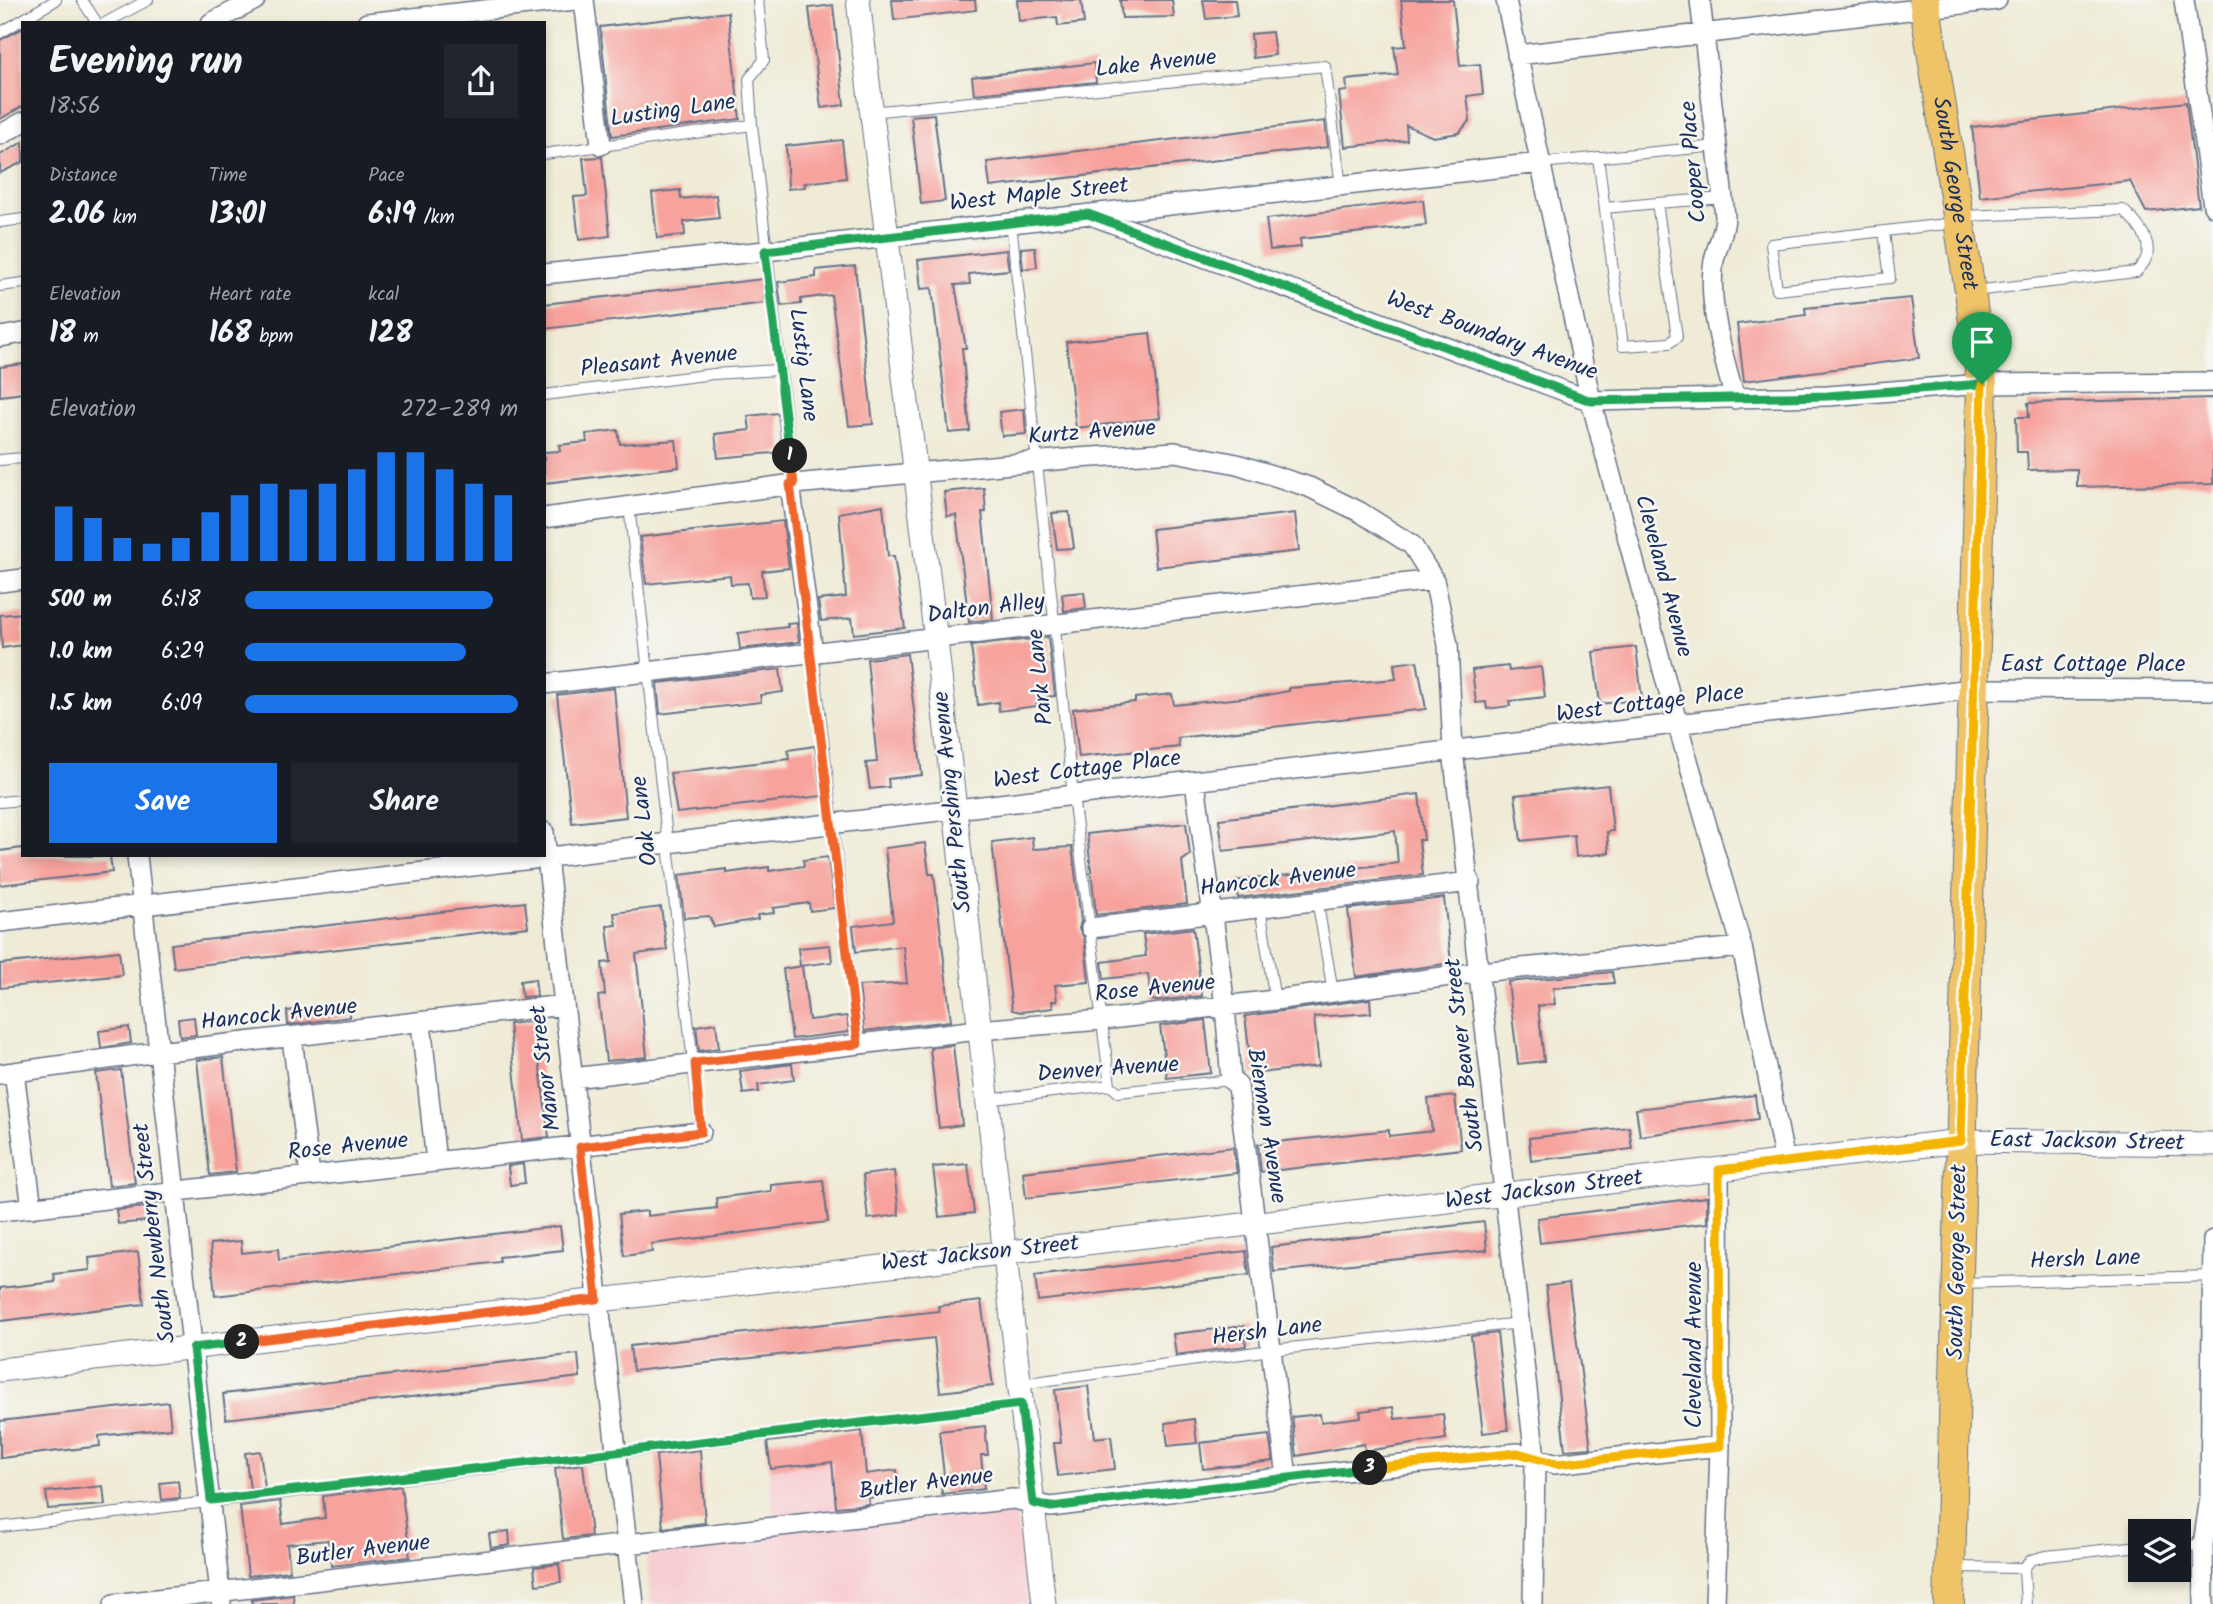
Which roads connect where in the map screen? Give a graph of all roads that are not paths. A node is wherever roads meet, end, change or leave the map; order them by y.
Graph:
1 (56, 0) edge
2 (82, 0) edge
3 (148, 0) edge
4 (255, 0) edge
5 (575, 0) edge
6 (584, 0) edge
7 (758, 0) edge
8 (858, 0) edge
9 (1506, 0) edge
10 (1700, 0) edge
11 (1997, 0) edge
12 (2184, 0) edge
13 (1924, 4) edge
14 (450, 12) edge
15 (96, 21) edge
16 (109, 21) edge
17 (215, 21) edge
18 (382, 21) edge
19 (0, 33) edge
20 (1705, 35) junction
21 (1517, 55) junction
22 (871, 112) junction
23 (21, 123) edge
24 (752, 125) junction
25 (0, 135) edge
26 (601, 145) junction
27 (1718, 146) junction
28 (546, 154) edge
29 (1598, 157) junction
30 (1540, 163) junction
31 (1341, 186) junction
32 (1724, 198) junction
33 (1657, 203) junction
34 (2213, 206) edge
35 (1605, 208) junction
36 (1088, 214) junction
37 (21, 219) edge
38 (1958, 219) junction
39 (0, 222) edge
40 (1012, 223) junction
41 (1884, 232) junction
42 (888, 237) junction
43 (765, 251) junction
44 (546, 274) edge
45 (21, 283) edge
46 (0, 286) edge
47 (1970, 291) junction
48 (21, 333) edge
49 (0, 337) edge
50 (778, 370) junction
51 (2213, 382) edge
52 (1982, 384) junction
53 (546, 395) edge
54 (1735, 399) junction
55 (1591, 401) junction
56 (21, 458) edge
57 (0, 460) edge
58 (1039, 461) junction
59 (914, 474) junction
60 (792, 484) junction
61 (629, 506) junction
62 (546, 518) edge
63 (21, 579) edge
64 (1434, 580) junction
65 (0, 582) edge
66 (1056, 625) junction
67 (936, 640) junction
68 (813, 653) junction
69 (646, 673) junction
70 (546, 684) edge
71 (1972, 689) junction
72 (2213, 691) edge
73 (1678, 726) junction
74 (1453, 751) junction
75 (1195, 782) junction
76 (1073, 796) junction
77 (21, 800) edge
78 (0, 802) edge
79 (953, 810) junction
80 (831, 823) junction
81 (667, 842) junction
82 (546, 849) edge
83 (137, 857) edge
84 (547, 857) junction
85 (1470, 882) junction
86 (1317, 899) junction
87 (142, 905) junction
88 (1260, 907) junction
89 (1213, 913) junction
90 (0, 922) edge
91 (1091, 928) junction
92 (1742, 947) junction
93 (1479, 972) junction
94 (1334, 992) junction
95 (1275, 1000) junction
96 (563, 1005) junction
97 (1225, 1006) junction
98 (1102, 1020) junction
99 (421, 1023) junction
100 (978, 1030) junction
101 (292, 1039) junction
102 (858, 1044) junction
103 (158, 1052) junction
104 (695, 1063) junction
105 (7, 1073) edge
106 (573, 1078) junction
107 (1231, 1080) junction
108 (1110, 1085) junction
109 (987, 1100) junction
110 (701, 1132) joint
111 (1961, 1141) junction
112 (2213, 1144) edge
113 (580, 1147) junction
114 (436, 1162) junction
115 (1785, 1162) junction
116 (1719, 1170) junction
117 (310, 1175) junction
118 (174, 1192) junction
119 (1506, 1193) junction
120 (32, 1208) junction
121 (0, 1211) edge
122 (1256, 1225) junction
123 (2213, 1240) edge
124 (1004, 1251) junction
125 (2213, 1276) edge
126 (1958, 1283) junction
127 (597, 1299) junction
128 (1521, 1324) junction
129 (193, 1348) junction
130 (1271, 1350) junction
131 (0, 1370) edge
132 (1020, 1394) junction
133 (1720, 1446) junction
134 (616, 1453) junction
135 (1535, 1458) junction
136 (1287, 1477) junction
137 (2211, 1497) edge
138 (211, 1500) junction
139 (1033, 1503) junction
140 (0, 1527) edge
141 (627, 1544) junction
142 (2203, 1545) junction
143 (2191, 1546) edge
144 (2128, 1547) edge
145 (1950, 1567) junction
146 (2024, 1567) junction
147 (221, 1598) edge
148 (114, 1604) edge
149 (634, 1604) edge
150 (1044, 1604) edge
151 (1534, 1604) edge
152 (1715, 1604) edge
153 (1949, 1604) edge
154 (2026, 1604) edge
155 (2204, 1604) edge

1 - 19 lane
2 - 15 lane
3 - 16 lane
4 - 17 street
5 - 14 street
6 - 26 street, Lusting Lane
7 - 24 lane, Lustig Lane
8 - 22 street, South Pershing Avenue
9 - 21 street, Cleveland Avenue
10 - 20 street, Cooper Place
11 - 13 street
12 - 34 street
13 - 20 street
13 - 38 main road, South George Street
14 - 18 street
20 - 21 street
20 - 27 street, Cooper Place
21 - 30 street, Cleveland Avenue
22 - 31 lane, Lake Avenue
22 - 42 street, South Pershing Avenue
23 - 25 street
24 - 26 lane, Lusting Lane
24 - 43 lane, Lustig Lane
26 - 28 lane, Lusting Lane
27 - 29 lane
27 - 32 street, Cooper Place
29 - 30 lane
29 - 35 lane
30 - 31 street, West Maple Street
30 - 55 street, Cleveland Avenue
31 - 36 street, West Maple Street
32 - 33 lane
32 - 54 street, Cooper Place
33 - 35 lane
33 - 35 lane
36 - 40 street, West Maple Street
36 - 55 street, West Boundary Avenue
37 - 39 lane
38 - 41 lane
38 - 47 main road, South George Street
38 - 47 lane
40 - 42 street, West Maple Street
40 - 58 lane, Park Lane
41 - 41 lane
42 - 43 street, West Maple Street
42 - 59 street, South Pershing Avenue
43 - 44 street, West Maple Street
43 - 50 lane, Lustig Lane
45 - 46 lane
47 - 52 main road, South George Street
48 - 49 street
50 - 53 lane, Pleasant Avenue
50 - 60 lane, Lustig Lane
51 - 52 street, West Boundary Avenue
52 - 54 street, West Boundary Avenue
52 - 71 main road, South George Street
54 - 55 street, West Boundary Avenue
55 - 73 street, Cleveland Avenue
56 - 57 lane
58 - 59 street, Kurtz Avenue
58 - 64 street, Kurtz Avenue
58 - 66 lane, Park Lane
59 - 60 street, Kurtz Avenue
59 - 67 street, South Pershing Avenue
60 - 61 street, Kurtz Avenue
60 - 68 street, Lustig Lane
61 - 62 street, Kurtz Avenue
61 - 69 lane, Oak Lane
63 - 65 street
64 - 66 street, Dalton Alley
64 - 74 street, Kurtz Avenue
66 - 67 street, Dalton Alley
66 - 76 lane, Park Lane
67 - 68 street, Dalton Alley
67 - 79 street, South Pershing Avenue
68 - 69 street, Dalton Alley
68 - 80 lane
69 - 70 street, Dalton Alley
69 - 81 lane, Oak Lane
71 - 72 street, East Cottage Place
71 - 73 street, West Cottage Place
71 - 111 main road, South George Street
73 - 74 street, West Cottage Place
73 - 92 street, Cleveland Avenue
74 - 75 street, West Cottage Place
74 - 85 street, South Beaver Street
75 - 76 street, West Cottage Place
75 - 89 street, Bierman Avenue
76 - 79 street, West Cottage Place
76 - 91 lane, Park Lane
77 - 78 lane
79 - 80 street, West Cottage Place
79 - 100 street, South Pershing Avenue
80 - 81 street, West Cottage Place
80 - 102 lane
81 - 84 street, West Cottage Place
81 - 104 lane, Oak Lane
82 - 84 street, Manor Street
83 - 87 street, South Newberry Street
84 - 87 street, West Cottage Place
84 - 96 street, Manor Street
85 - 86 street, Hancock Avenue
85 - 93 street, South Beaver Street
86 - 88 street, Hancock Avenue
86 - 94 lane
87 - 90 street, West Cottage Place
87 - 103 street, South Newberry Street
88 - 89 street, Hancock Avenue
88 - 95 lane
89 - 91 street, Hancock Avenue
89 - 97 street, Bierman Avenue
91 - 98 lane, Park Lane
92 - 93 street, Rose Avenue
92 - 115 street, Cleveland Avenue
93 - 94 street, Rose Avenue
93 - 119 street, South Beaver Street
94 - 95 street, Rose Avenue
95 - 97 street, Rose Avenue
96 - 99 street, Hancock Avenue
96 - 106 street, Manor Street
97 - 98 street, Rose Avenue
97 - 107 street, Bierman Avenue
98 - 100 street, Rose Avenue
98 - 108 lane, Park Lane
99 - 101 street, Hancock Avenue
99 - 114 street
100 - 102 street, Rose Avenue
100 - 109 street, South Pershing Avenue
101 - 103 street, Hancock Avenue
101 - 117 street
102 - 104 street, Rose Avenue
103 - 105 street, Hancock Avenue
103 - 118 street, South Newberry Street
104 - 106 street, Rose Avenue
104 - 110 lane, Oak Lane
105 - 120 street
106 - 113 street, Manor Street
107 - 108 lane, Denver Avenue
107 - 122 street, Bierman Avenue
108 - 109 lane, Denver Avenue
109 - 124 street, South Pershing Avenue
110 - 113 street, Rose Avenue
111 - 112 street, East Jackson Street
111 - 115 street, West Jackson Street
111 - 126 main road, South George Street
113 - 114 street, Rose Avenue
113 - 127 street, Manor Street
114 - 117 street, Rose Avenue
115 - 116 street, West Jackson Street
116 - 119 street, West Jackson Street
116 - 133 street, Cleveland Avenue
117 - 118 street, Rose Avenue
118 - 120 street, Rose Avenue
118 - 129 street, South Newberry Street
119 - 122 street, West Jackson Street
119 - 128 street, South Beaver Street
120 - 121 street, Rose Avenue
122 - 124 street, West Jackson Street
122 - 130 street, Bierman Avenue
123 - 125 street
124 - 127 street, West Jackson Street
124 - 132 street, South Pershing Avenue
125 - 126 lane, Hersh Lane
125 - 137 street
126 - 145 main road, South George Street
127 - 129 street, West Jackson Street
127 - 134 street, Manor Street
128 - 130 lane, Hersh Lane
128 - 135 street, South Beaver Street
129 - 131 street, West Jackson Street
129 - 138 street, South Newberry Street
130 - 132 lane, Hersh Lane
130 - 136 street, Bierman Avenue
132 - 134 lane, Hersh Lane
132 - 139 street, South Pershing Avenue
133 - 135 street, Butler Avenue
133 - 152 street, Cleveland Avenue
134 - 138 lane, Hersh Lane
134 - 141 street, Manor Street
135 - 136 street, Butler Avenue
135 - 151 street, South Beaver Street
136 - 139 street, Butler Avenue
137 - 142 street
138 - 140 lane, Hersh Lane
138 - 147 street, South Newberry Street
139 - 141 street, Butler Avenue
139 - 150 street, South Pershing Avenue
141 - 147 street, Butler Avenue
141 - 149 street, Manor Street
142 - 143 lane
142 - 155 street
144 - 146 lane
145 - 146 lane
145 - 153 main road, South George Street
146 - 154 lane
147 - 148 street, Butler Avenue

